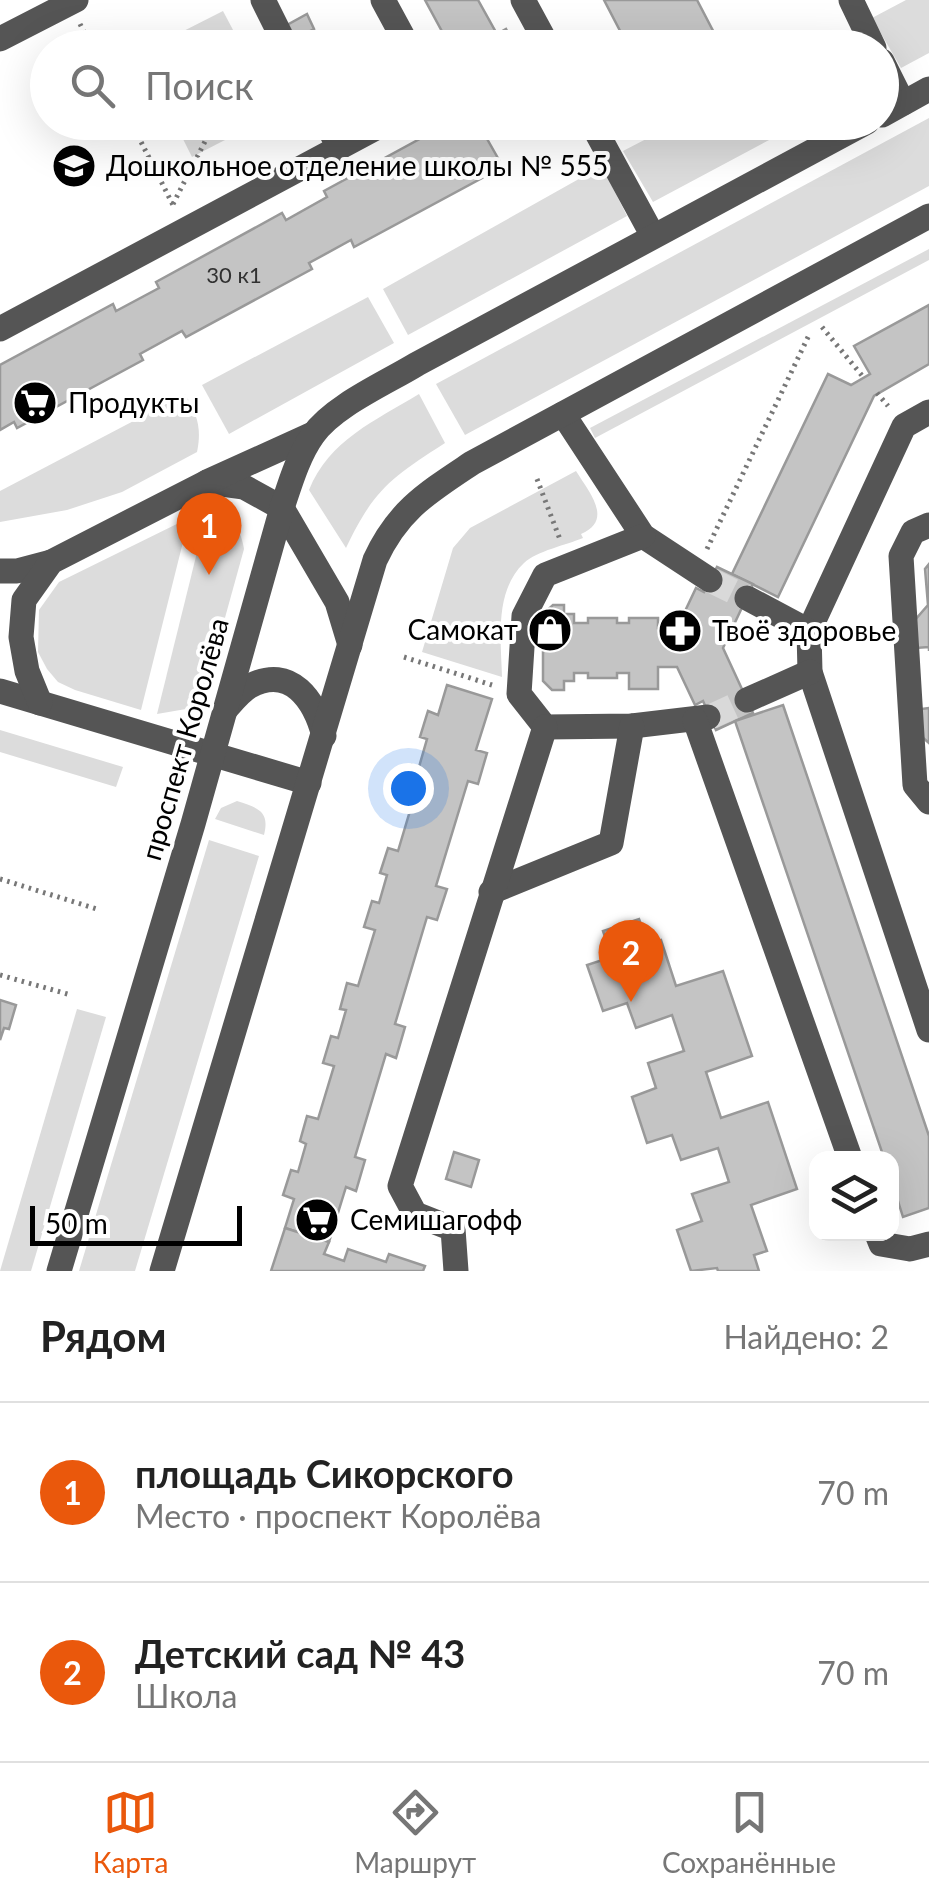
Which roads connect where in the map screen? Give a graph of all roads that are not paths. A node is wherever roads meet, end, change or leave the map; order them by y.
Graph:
1 (76, 0) edge
2 (262, 0) edge
3 (383, 0) edge
4 (523, 0) edge
5 (850, 0) edge
6 (278, 30) edge
7 (399, 30) edge
8 (539, 30) edge
9 (865, 30) edge
10 (0, 38) edge
11 (929, 90) edge
12 (899, 105) edge
13 (336, 140) edge
14 (355, 140) edge
15 (601, 140) edge
16 (833, 140) edge
17 (340, 148) junction
18 (929, 216) edge
19 (653, 236) junction
20 (0, 330) edge
21 (929, 412) edge
22 (562, 414) junction
23 (314, 434) junction
24 (206, 482) junction
25 (282, 508) junction
26 (929, 526) edge
27 (643, 536) junction
28 (50, 562) junction
29 (0, 570) edge
30 (704, 576) tunnel mouth
31 (746, 598) tunnel mouth
32 (809, 631) junction
33 (350, 646) junction
34 (810, 672) junction
35 (0, 691) edge
36 (747, 700) tunnel mouth
37 (40, 703) junction
38 (226, 709) junction
39 (545, 726) junction
40 (632, 726) junction
41 (324, 736) junction
42 (212, 755) junction
43 (309, 782) junction
44 (929, 802) edge
45 (491, 892) junction
46 (928, 1024) edge
47 (848, 1151) edge
48 (879, 1241) edge
49 (927, 1252) edge
50 (60, 1271) edge
51 (162, 1271) edge
52 (456, 1271) edge

1 - 10 street
2 - 6 street
3 - 7 street
4 - 8 street
5 - 9 street
11 - 12 street
13 - 17 street
14 - 17 street
15 - 19 street
16 - 19 street, проспект Королёва
17 - 20 street
18 - 22 street
19 - 23 street, проспект Королёва
21 - 32 street
22 - 27 street
22 - 33 street
23 - 24 street
23 - 25 street, проспект Королёва
24 - 25 street
24 - 28 street
25 - 33 street
25 - 38 street, проспект Королёва
26 - 44 street
27 - 30 street
27 - 39 street
28 - 29 street
28 - 37 street
31 - 32 street
32 - 34 street
33 - 41 street
34 - 36 street
34 - 46 street
35 - 37 street
37 - 42 street
38 - 41 street
38 - 42 street, проспект Королёва
39 - 40 street
39 - 45 street
40 - 45 street
40 - 47 street
41 - 43 street
42 - 43 street
42 - 50 street, проспект Королёва
43 - 51 street
45 - 52 street
48 - 49 street

